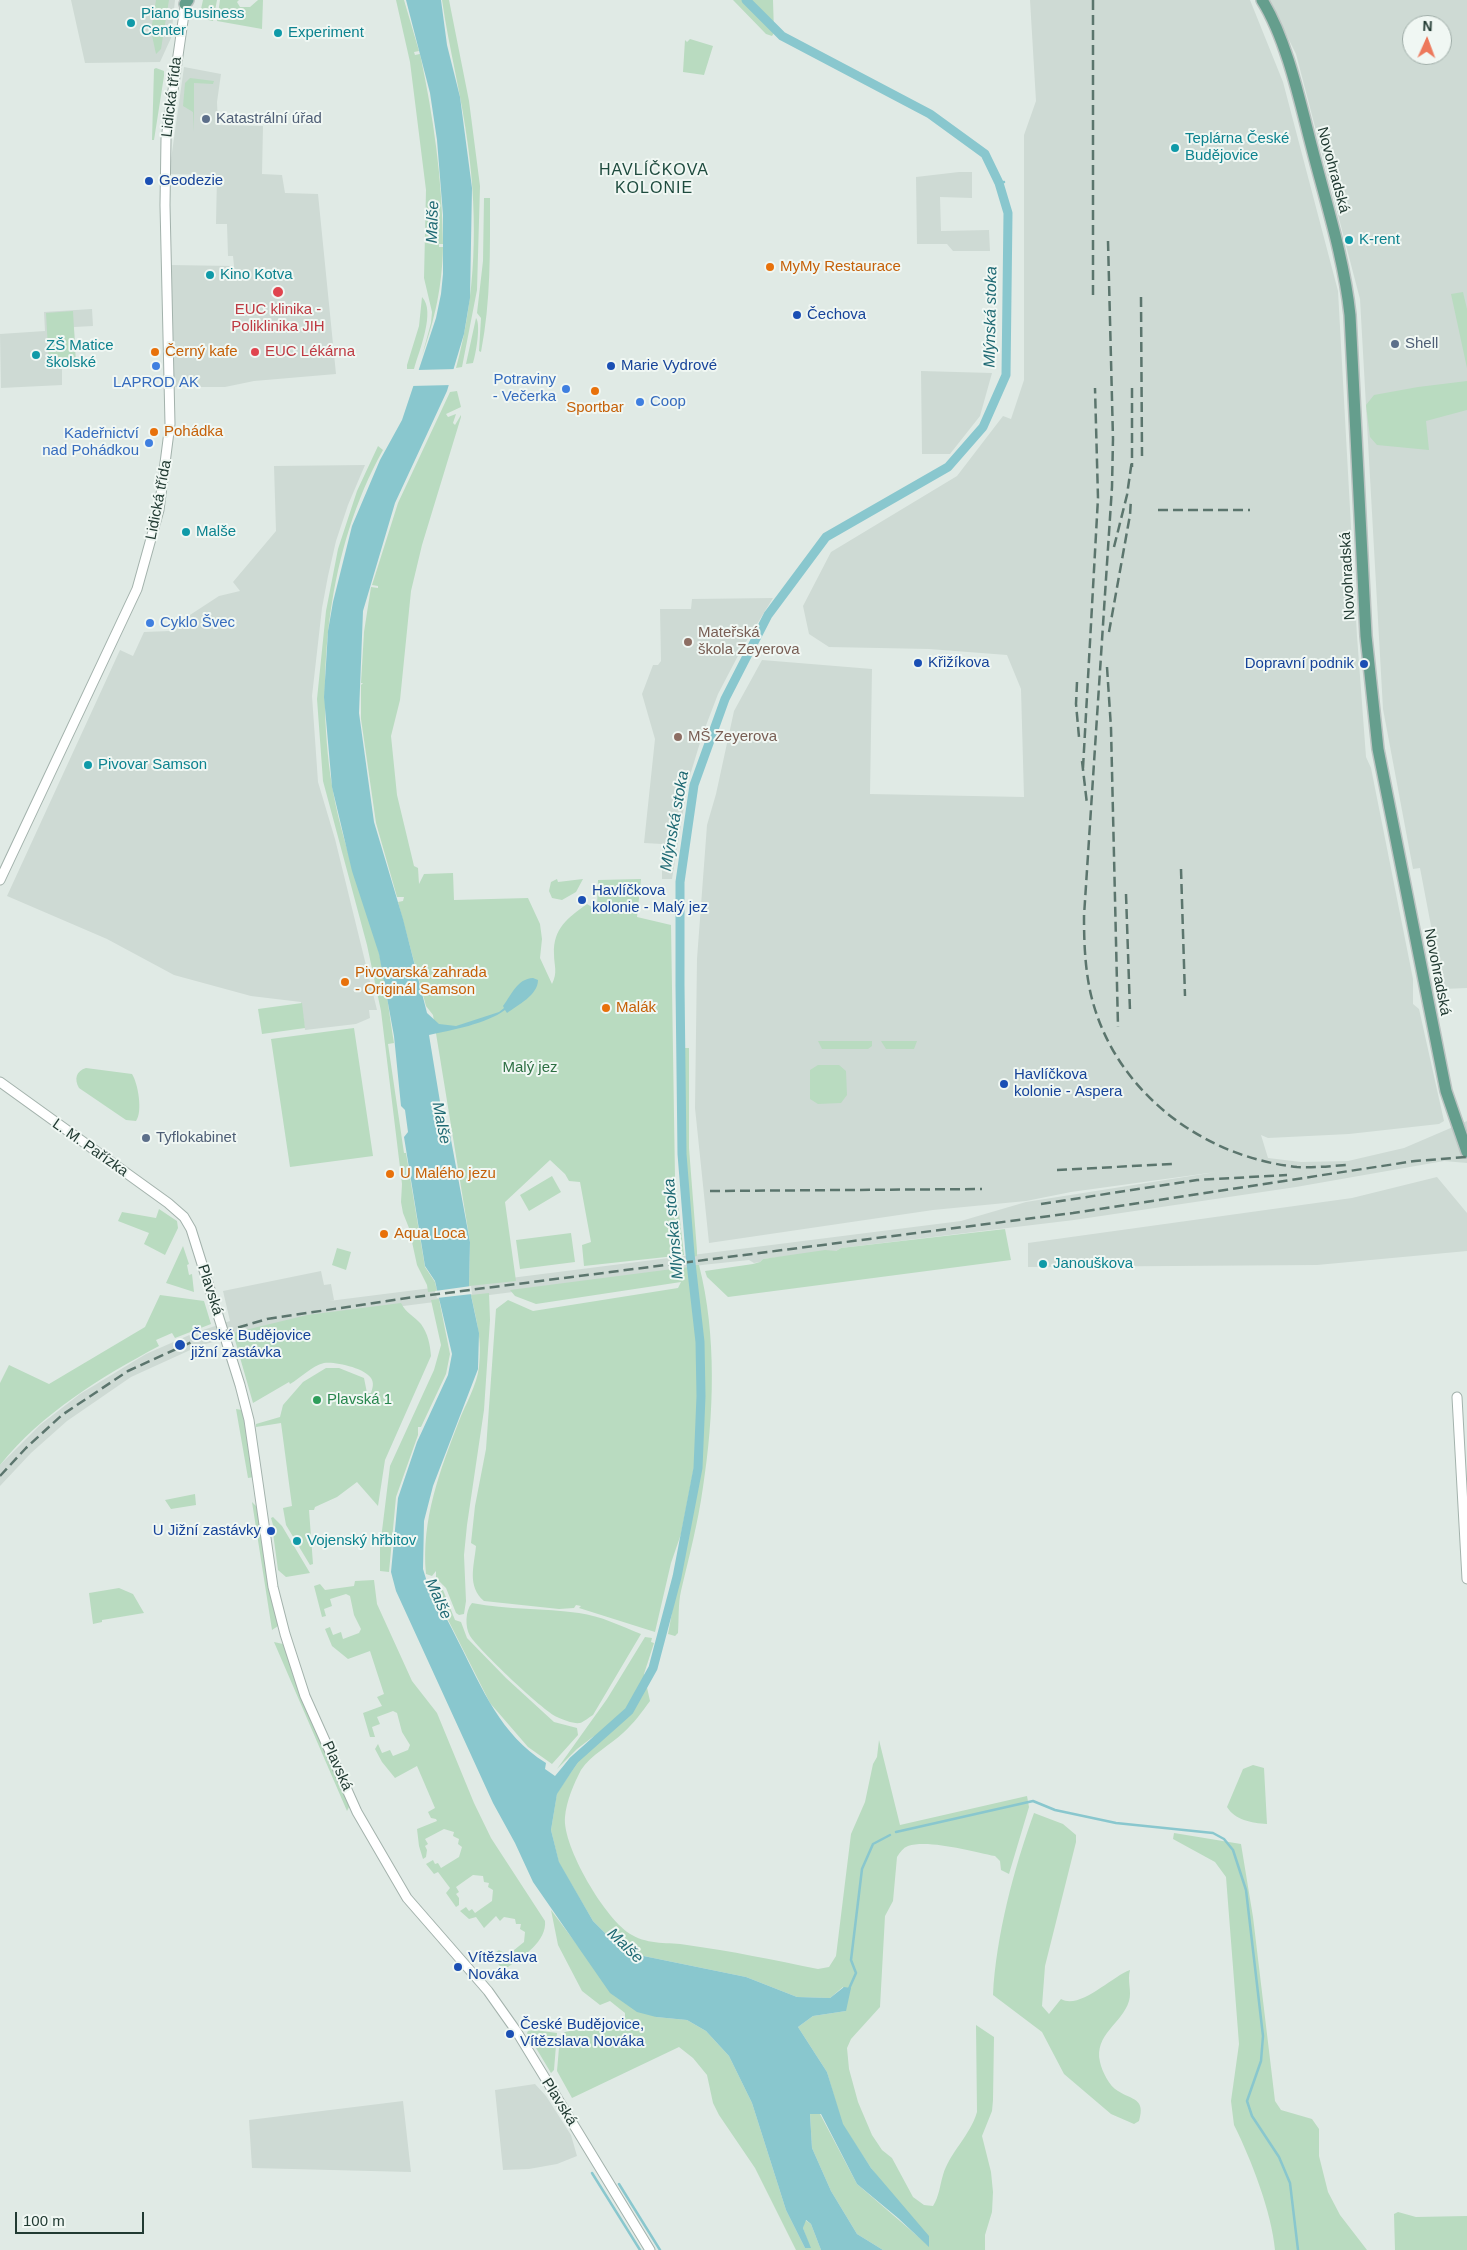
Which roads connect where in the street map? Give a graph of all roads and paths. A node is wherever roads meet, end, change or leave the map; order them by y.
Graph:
1 (1262, 0) edge
2 (186, 1) edge
3 (0, 880) edge
4 (0, 1082) edge
5 (1467, 1152) edge
6 (180, 1213) joint
7 (1457, 1397) dead end
8 (1466, 1533) edge
9 (1467, 1579) edge
10 (650, 2250) edge

1 - 5 main road, Novohradská
2 - 3 street, Lidická třída
4 - 6 street, L. M. Pařízka
6 - 10 street, Plavská
7 - 8 street
8 - 9 street

